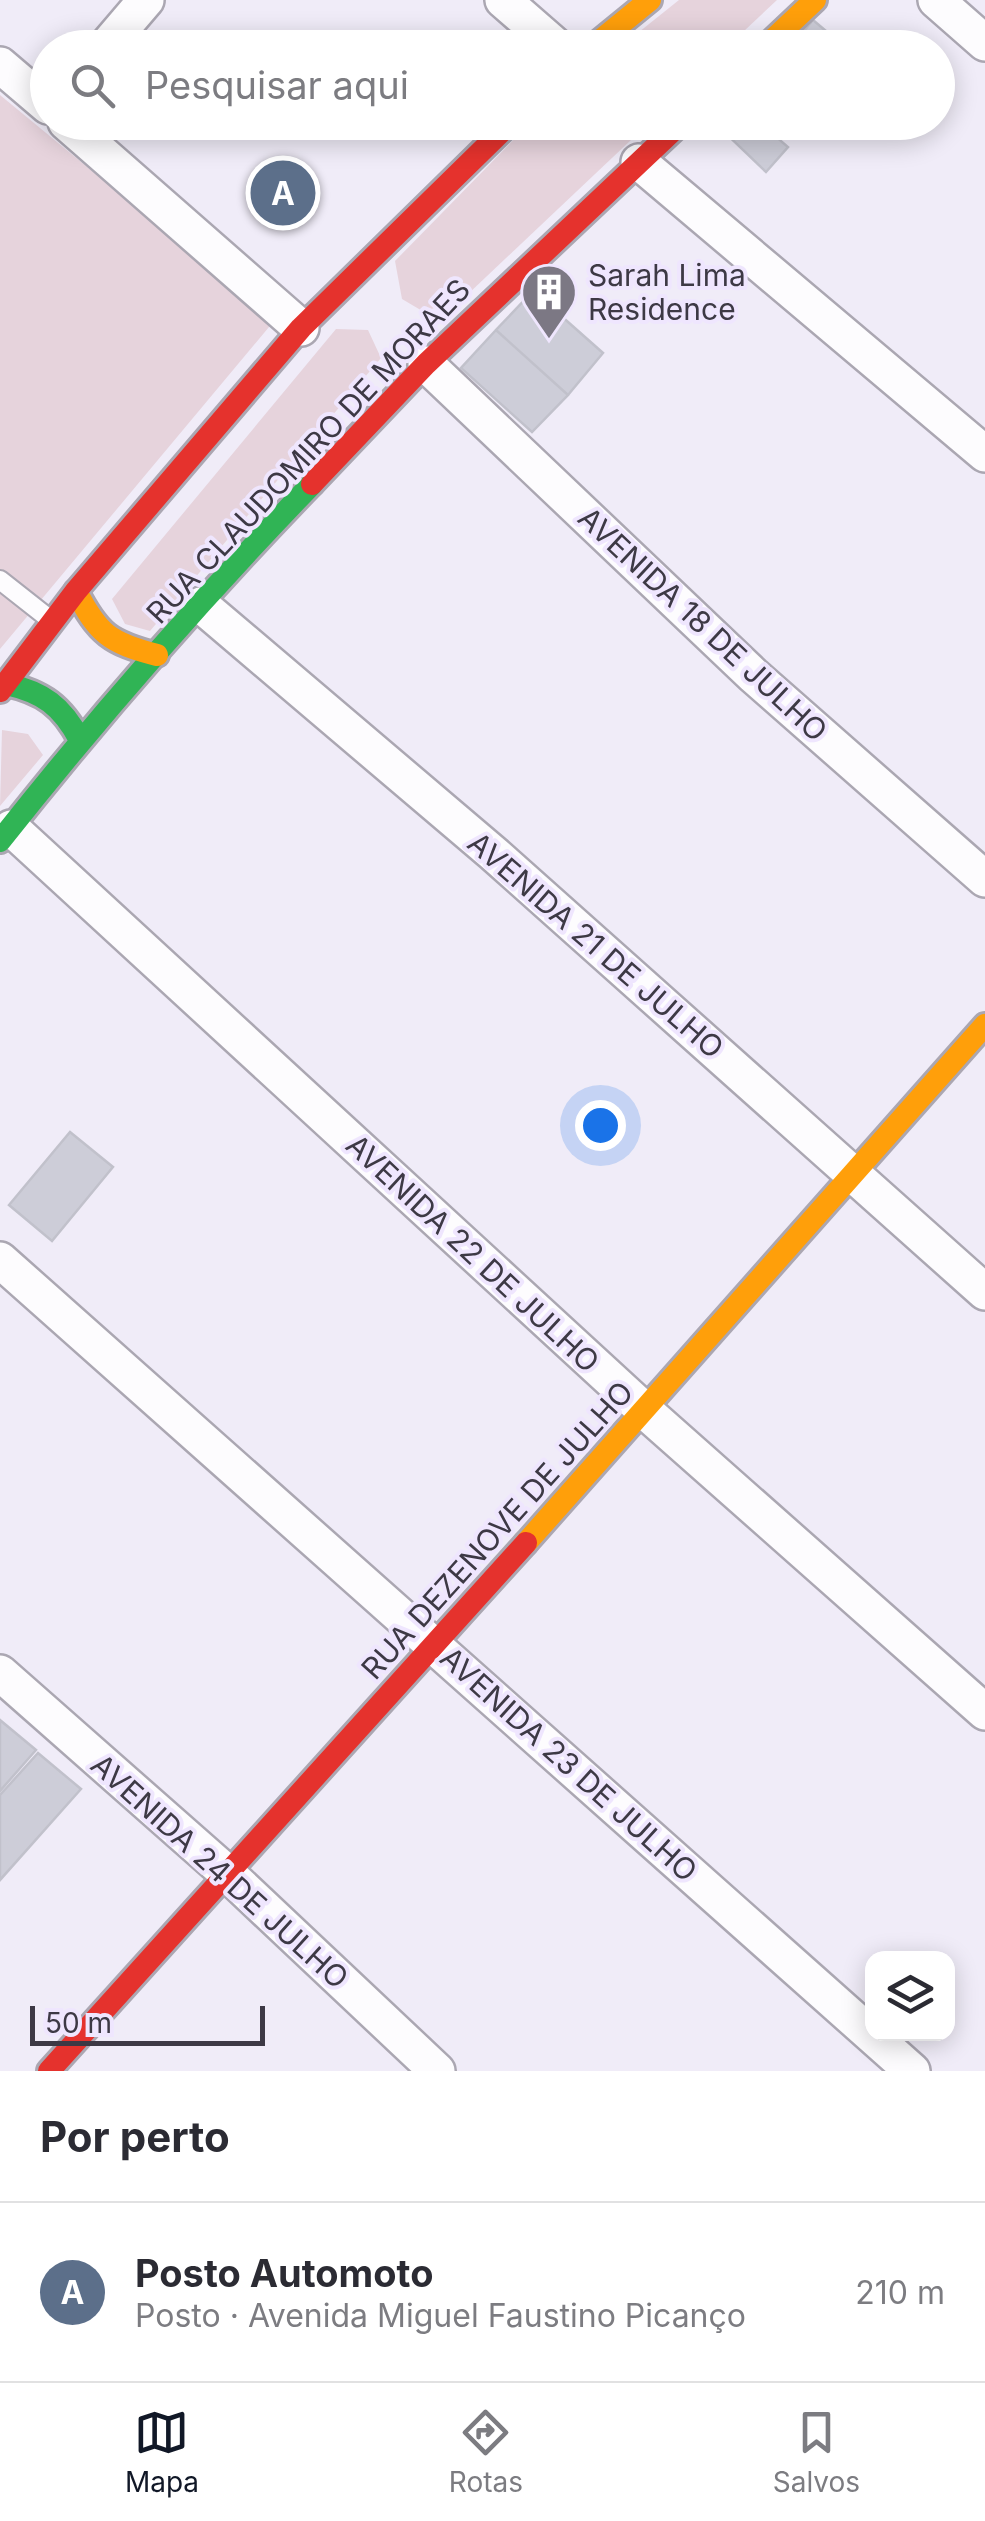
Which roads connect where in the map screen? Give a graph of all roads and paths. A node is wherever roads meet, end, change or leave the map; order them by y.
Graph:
1 (146, 0) edge
2 (503, 0) edge
3 (650, 0) edge
4 (816, 0) edge
5 (936, 0) edge
6 (120, 30) edge
7 (537, 30) edge
8 (614, 30) edge
9 (784, 30) edge
10 (985, 43) edge
11 (0, 65) edge
12 (30, 91) edge
13 (87, 140) edge
14 (493, 140) edge
15 (663, 140) edge
16 (639, 162) junction
17 (301, 328) junction
18 (426, 364) junction
19 (985, 454) edge
20 (0, 580) edge
21 (76, 591) junction
22 (202, 605) junction
23 (52, 621) junction
24 (156, 655) junction
25 (3, 688) edge
26 (80, 740) junction
27 (6, 835) edge
28 (985, 878) edge
29 (985, 1025) edge
30 (854, 1173) junction
31 (0, 1260) edge
32 (985, 1292) edge
33 (645, 1412) junction
34 (435, 1643) junction
35 (0, 1673) edge
36 (985, 1712) edge
37 (228, 1874) junction
38 (49, 2071) edge
39 (437, 2071) edge
40 (912, 2071) edge

1 - 6 street
2 - 7 street
3 - 8 main road
4 - 9 main road
5 - 10 street
11 - 12 street
13 - 17 street
14 - 17 main road
15 - 16 main road, RUA CLAUDOMIRO DE MORAES
16 - 18 main road, RUA CLAUDOMIRO DE MORAES
16 - 19 street
17 - 21 main road
18 - 22 main road, RUA CLAUDOMIRO DE MORAES
18 - 28 street, AVENIDA 18 DE JULHO
20 - 23 lane
21 - 23 main road
21 - 24 main road
22 - 24 main road, RUA CLAUDOMIRO DE MORAES
22 - 30 street, AVENIDA 21 DE JULHO
23 - 25 main road
24 - 26 main road, RUA CLAUDOMIRO DE MORAES
25 - 26 main road
26 - 27 main road, RUA CLAUDOMIRO DE MORAES
27 - 33 street, AVENIDA 22 DE JULHO
29 - 30 main road, RUA DEZENOVE DE JULHO
30 - 32 street, AVENIDA 21 DE JULHO
30 - 33 main road, RUA DEZENOVE DE JULHO
31 - 34 street, AVENIDA 23 DE JULHO
33 - 34 main road, RUA DEZENOVE DE JULHO
33 - 36 street, AVENIDA 22 DE JULHO
34 - 37 main road, RUA DEZENOVE DE JULHO
34 - 40 street, AVENIDA 23 DE JULHO
35 - 37 street, AVENIDA 24 DE JULHO
37 - 38 main road, RUA DEZENOVE DE JULHO
37 - 39 street, AVENIDA 24 DE JULHO

